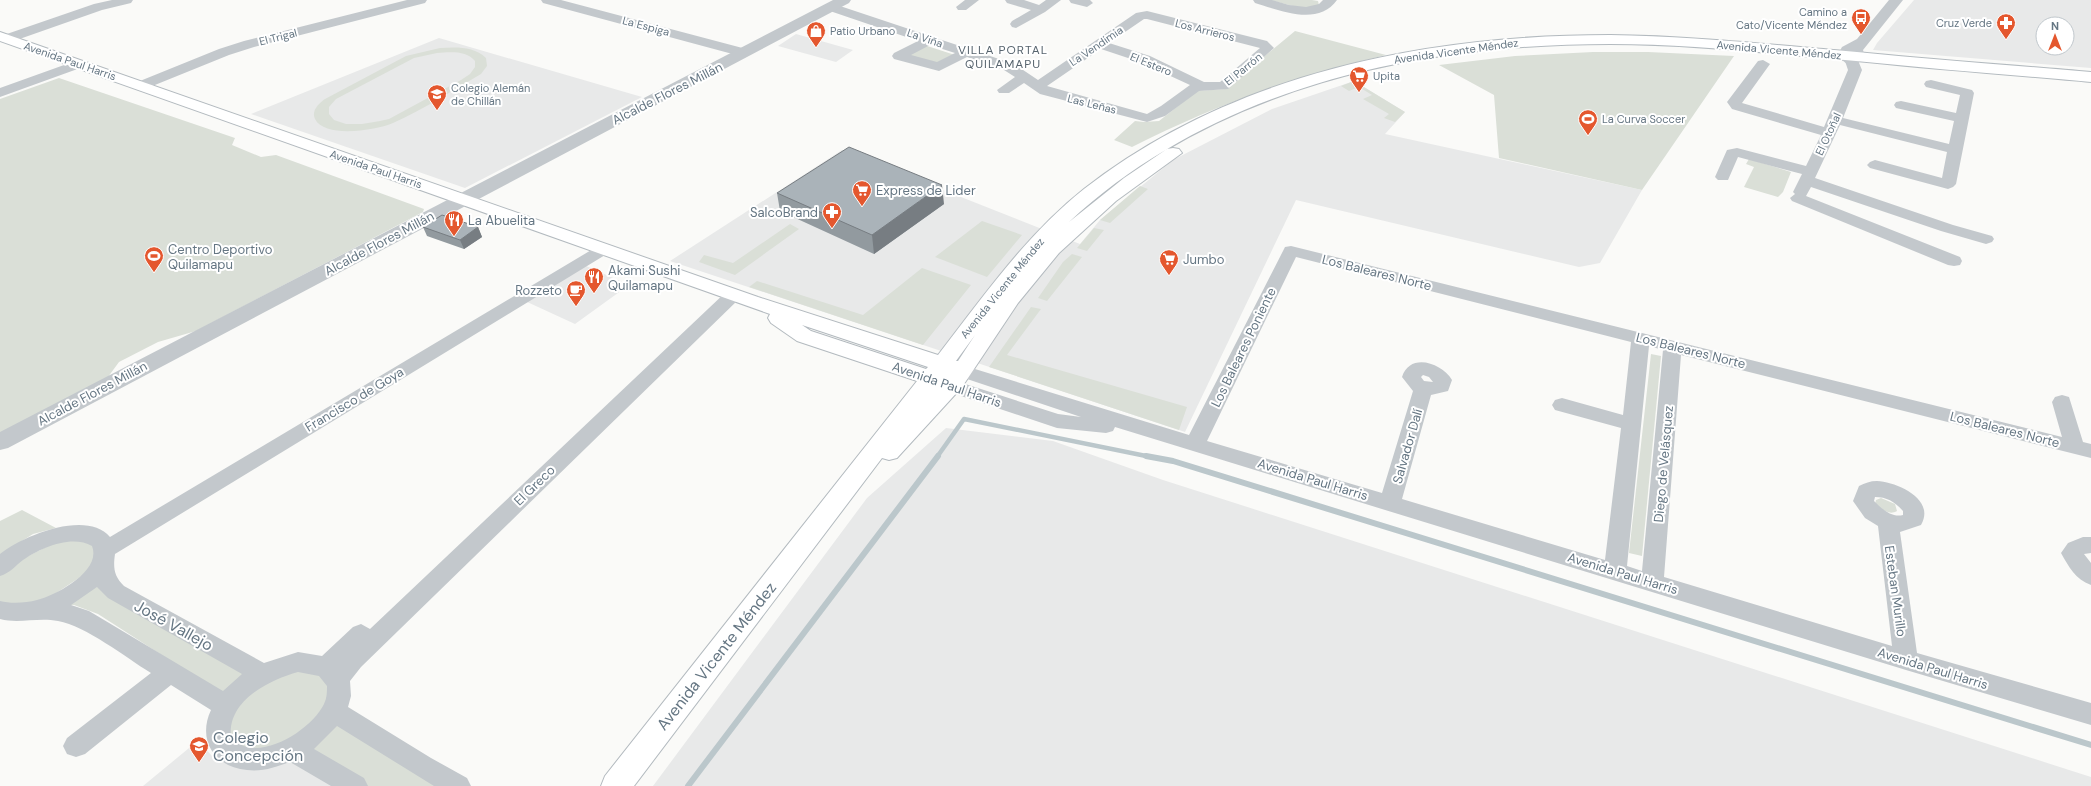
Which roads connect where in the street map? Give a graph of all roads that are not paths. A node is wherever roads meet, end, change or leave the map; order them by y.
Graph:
1 (127, 0) edge
2 (421, 0) edge
3 (552, 0) edge
4 (974, 0) edge
5 (1011, 0) edge
6 (1055, 0) edge
7 (1259, 0) edge
8 (1896, 0) edge
9 (838, 4) edge
10 (962, 7) dead end
11 (1322, 7) edge
12 (1041, 9) junction
13 (1148, 11) joint
14 (1016, 24) dead end
15 (3, 37) edge
16 (929, 40) junction
17 (1099, 44) junction
18 (1262, 44) joint
19 (966, 52) junction
20 (745, 53) junction
21 (1851, 58) junction
22 (78, 64) junction
23 (1763, 64) dead end
24 (938, 67) junction
25 (1025, 77) junction
26 (2091, 77) edge
27 (927, 79) dead end
28 (2091, 82) edge
29 (1931, 84) dead end
30 (140, 86) junction
31 (1038, 86) junction
32 (1203, 86) junction
33 (1004, 90) dead end
34 (0, 93) edge
35 (1901, 105) dead end
36 (1147, 118) joint
37 (1962, 119) junction
38 (1835, 120) junction
39 (1829, 133) junction
40 (1956, 150) junction
41 (1875, 165) dead end
42 (1809, 176) junction
43 (1723, 177) dead end
44 (462, 199) junction
45 (1986, 239) dead end
46 (600, 248) junction
47 (1291, 251) joint
48 (1954, 261) dead end
49 (735, 296) junction
50 (1641, 337) junction
51 (1673, 345) junction
52 (946, 375) junction
53 (1423, 388) dead end
54 (2062, 402) dead end
55 (1562, 406) dead end
56 (1632, 424) junction
57 (0, 442) edge
58 (1195, 444) junction
59 (2083, 449) edge
60 (1390, 503) junction
61 (1888, 522) dead end
62 (2091, 545) edge
63 (102, 551) junction
64 (0, 567) edge
65 (1615, 571) junction
66 (2091, 576) edge
67 (1652, 582) junction
68 (36, 610) junction
69 (2, 612) edge
70 (1906, 660) junction
71 (169, 672) junction
72 (332, 672) junction
73 (263, 674) junction
74 (226, 706) junction
75 (334, 711) junction
76 (2091, 714) edge
77 (76, 746) dead end
78 (291, 750) junction
79 (355, 786) edge
80 (458, 786) edge
81 (616, 786) edge

1 - 15 street
2 - 30 street, El Trigal
3 - 20 street, La Espiga
4 - 10 street
5 - 12 street
6 - 12 street
7 - 11 street
8 - 21 street
9 - 16 street, La Viña
9 - 20 street, Alcalde Flores Millán
12 - 14 street
13 - 17 street, La Vendimia
13 - 18 street, Los Arrieros
15 - 22 main road, Avenida Paul Harris
16 - 19 street, La Viña
16 - 24 street
17 - 31 street, La Vendimia
17 - 32 street, El Estero
18 - 32 street, El Parrón
19 - 24 street
19 - 25 street, La Viña
20 - 44 street, Alcalde Flores Millán
21 - 26 main road, Avenida Vicente Méndez
21 - 28 main road, Avenida Vicente Méndez
21 - 38 street, El Otoñal
21 - 52 main road, Avenida Vicente Méndez
21 - 52 main road, Avenida Vicente Méndez
22 - 30 main road, Avenida Paul Harris
22 - 34 street
23 - 39 street
24 - 27 street
25 - 31 street, La Viña
25 - 33 street
29 - 37 street
30 - 44 main road, Avenida Paul Harris
31 - 36 street, Las Leñas
32 - 36 street, El Parrón
35 - 37 street
37 - 40 street
38 - 39 street, El Otoñal
38 - 40 street
39 - 42 street, El Otoñal
40 - 41 street
42 - 43 street
42 - 45 street
42 - 48 street, El Otoñal
44 - 46 main road, Avenida Paul Harris
44 - 57 street, Alcalde Flores Millán
46 - 49 main road, Avenida Paul Harris
46 - 63 street, Francisco de Goya
47 - 50 street, Los Baleares Norte
47 - 58 street, Los Baleares Poniente
49 - 52 main road, Avenida Paul Harris
49 - 72 street, El Greco
50 - 51 street, Los Baleares Norte
50 - 56 street
51 - 59 street, Los Baleares Norte
51 - 67 street, Diego de Velásquez
52 - 58 street, Avenida Paul Harris
52 - 81 main road, Avenida Vicente Méndez
53 - 60 street, Salvador Dalí
54 - 59 street
55 - 56 street
56 - 65 street
58 - 60 street, Avenida Paul Harris
60 - 65 street, Avenida Paul Harris
61 - 70 street, Esteban Murillo
62 - 66 street
63 - 64 street
63 - 68 street
63 - 73 street, José Vallejo
65 - 67 street, Avenida Paul Harris
67 - 70 street, Avenida Paul Harris
68 - 69 street
68 - 71 street
70 - 76 street, Avenida Paul Harris
71 - 74 street
71 - 77 street
72 - 73 street
72 - 75 street
73 - 74 street
74 - 78 street
75 - 78 street
75 - 80 street
78 - 79 street

